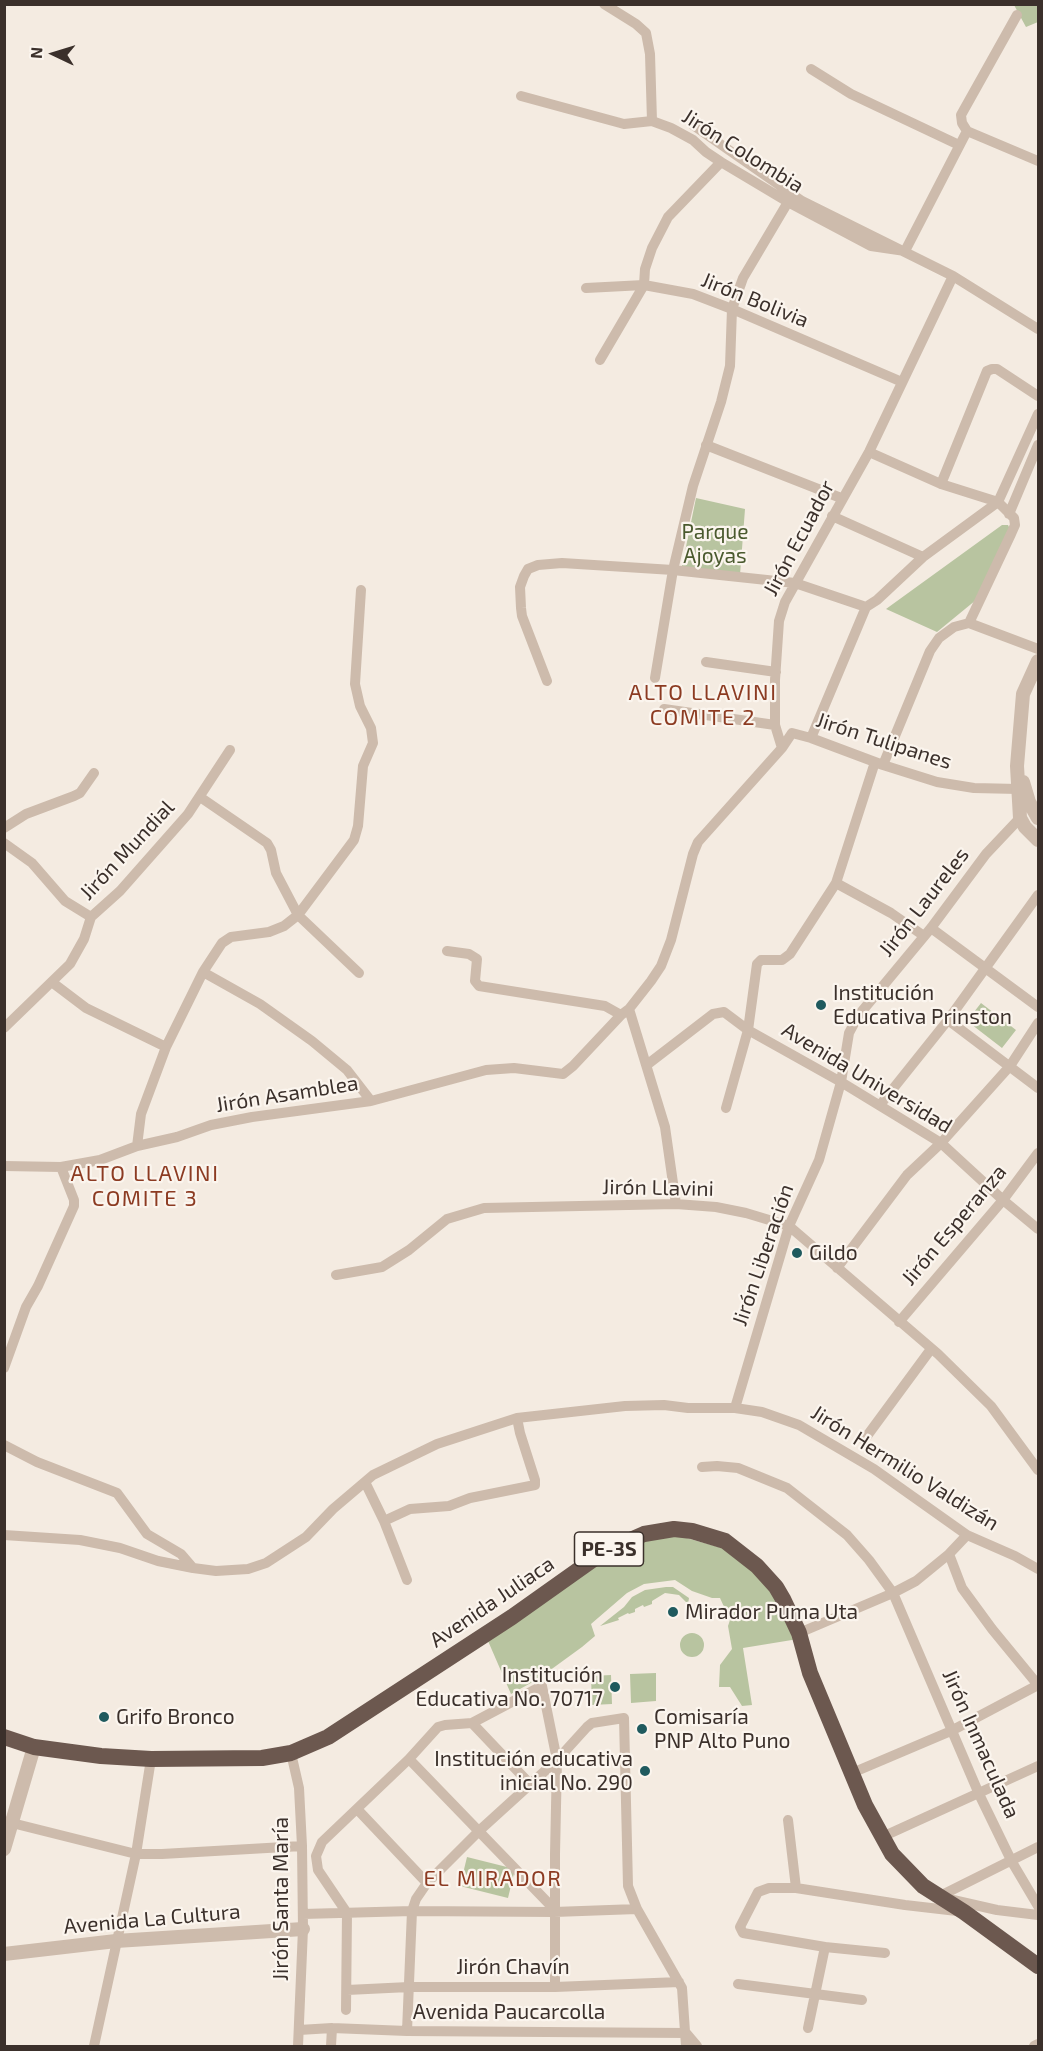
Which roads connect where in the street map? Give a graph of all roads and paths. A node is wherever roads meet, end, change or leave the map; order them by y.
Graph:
1 (604, 4) edge
2 (1017, 15) dead end
3 (811, 69) dead end
4 (521, 96) dead end
5 (652, 121) junction
6 (693, 125) dead end
7 (967, 131) junction
8 (959, 146) junction
9 (1038, 161) edge
10 (721, 162) junction
11 (788, 202) junction
12 (905, 251) junction
13 (953, 276) junction
14 (644, 285) junction
15 (586, 288) dead end
16 (732, 309) junction
17 (1038, 329) edge
18 (600, 360) dead end
19 (902, 382) junction
20 (1038, 396) edge
21 (1038, 414) edge
22 (706, 445) junction
23 (1038, 445) edge
24 (869, 452) junction
25 (941, 484) junction
26 (841, 498) junction
27 (998, 502) junction
28 (1009, 514) junction
29 (832, 516) junction
30 (923, 557) junction
31 (673, 570) junction
32 (795, 583) junction
33 (361, 590) dead end
34 (866, 607) junction
35 (969, 623) junction
36 (1038, 649) edge
37 (1038, 661) edge
38 (706, 662) dead end
39 (776, 672) junction
40 (656, 678) dead end
41 (547, 681) dead end
42 (664, 709) dead end
43 (775, 725) junction
44 (811, 738) junction
45 (782, 748) junction
46 (230, 750) dead end
47 (879, 764) junction
48 (1017, 766) junction
49 (94, 773) dead end
50 (1018, 789) junction
51 (200, 797) junction
52 (1020, 818) junction
53 (1038, 818) edge
54 (4, 828) edge
55 (1038, 840) edge
56 (4, 843) edge
57 (836, 883) junction
58 (1038, 895) edge
59 (298, 915) junction
60 (91, 917) junction
61 (928, 932) junction
62 (447, 951) dead end
63 (987, 968) junction
64 (203, 972) junction
65 (359, 973) dead end
66 (53, 983) junction
67 (1038, 1007) edge
68 (625, 1012) junction
69 (948, 1020) junction
70 (1038, 1023) edge
71 (4, 1028) edge
72 (748, 1030) junction
73 (166, 1047) junction
74 (648, 1065) junction
75 (1010, 1066) junction
76 (841, 1082) junction
77 (1038, 1088) edge
78 (371, 1101) junction
79 (880, 1105) junction
80 (726, 1108) dead end
81 (941, 1143) junction
82 (137, 1146) junction
83 (1038, 1153) edge
84 (4, 1166) edge
85 (61, 1167) junction
86 (1003, 1200) junction
87 (676, 1204) junction
88 (789, 1226) junction
89 (1038, 1229) edge
90 (837, 1268) junction
91 (336, 1275) dead end
92 (899, 1322) junction
93 (931, 1349) junction
94 (4, 1368) edge
95 (735, 1408) junction
96 (517, 1418) junction
97 (864, 1440) dead end
98 (4, 1445) edge
99 (702, 1467) dead end
100 (1038, 1470) edge
101 (364, 1482) junction
102 (384, 1521) junction
103 (4, 1535) edge
104 (967, 1535) junction
105 (949, 1554) junction
106 (193, 1568) junction
107 (1038, 1569) edge
108 (408, 1580) dead end
109 (893, 1593) junction
110 (799, 1633) junction
111 (1038, 1685) edge
112 (472, 1723) junction
113 (951, 1731) junction
114 (4, 1737) edge
115 (34, 1747) junction
116 (291, 1753) junction
117 (151, 1759) junction
118 (409, 1759) junction
119 (557, 1760) junction
120 (1038, 1766) edge
121 (852, 1773) junction
122 (530, 1784) junction
123 (980, 1794) junction
124 (357, 1809) junction
125 (788, 1820) dead end
126 (9, 1822) edge
127 (480, 1830) junction
128 (882, 1837) junction
129 (302, 1846) junction
130 (1038, 1847) edge
131 (4, 1849) edge
132 (136, 1854) junction
133 (1012, 1862) junction
134 (427, 1883) junction
135 (796, 1888) junction
136 (938, 1897) junction
137 (1038, 1906) edge
138 (637, 1909) junction
139 (554, 1910) junction
140 (412, 1911) junction
141 (964, 1912) junction
142 (346, 1913) junction
143 (303, 1914) junction
144 (1038, 1915) edge
145 (303, 1929) junction
146 (116, 1941) junction
147 (825, 1947) junction
148 (4, 1953) edge
149 (885, 1953) dead end
150 (1038, 1966) edge
151 (680, 1982) junction
152 (738, 1984) dead end
153 (409, 1987) junction
154 (555, 1987) junction
155 (347, 1989) junction
156 (815, 1995) junction
157 (862, 2000) dead end
158 (346, 2010) dead end
159 (332, 2028) junction
160 (808, 2028) dead end
161 (298, 2030) junction
162 (407, 2031) junction
163 (686, 2033) junction
164 (1038, 2044) edge
165 (94, 2046) edge
166 (298, 2046) edge
167 (331, 2046) edge
168 (686, 2046) edge
169 (698, 2046) edge
170 (1034, 2046) edge

1 - 5 street
2 - 7 street
3 - 8 street
4 - 5 street, Jirón Colombia
5 - 10 street, Jirón Colombia
6 - 12 street, Jirón Colombia
7 - 8 street
7 - 9 street
8 - 12 street
10 - 11 street, Jirón Colombia
10 - 14 street
11 - 12 street, Jirón Colombia
11 - 16 street
12 - 13 street, Jirón Colombia
13 - 17 street, Jirón Colombia
13 - 19 street, Jirón Ecuador
14 - 15 street, Jirón Bolivia
14 - 16 street, Jirón Bolivia
14 - 18 street
16 - 19 street, Jirón Bolivia
16 - 22 street
19 - 24 street, Jirón Ecuador
20 - 25 street
21 - 27 street
22 - 26 street
22 - 31 street
23 - 28 street
24 - 25 street
24 - 26 street, Jirón Ecuador
25 - 27 street
26 - 29 street, Jirón Ecuador
27 - 28 street
27 - 30 street
28 - 35 street
29 - 30 street
29 - 32 street, Jirón Ecuador
30 - 34 street
31 - 32 street
31 - 40 street
31 - 41 street
32 - 34 street
32 - 39 street, Jirón Ecuador
33 - 59 street
34 - 44 street
35 - 36 street
35 - 47 street
37 - 48 street
38 - 39 street
39 - 43 street, Jirón Ecuador
42 - 43 street
43 - 45 street, Jirón Ecuador
44 - 45 street, Jirón Tulipanes
44 - 47 street, Jirón Tulipanes
45 - 68 street
46 - 51 street, Jirón Mundial
47 - 50 street, Jirón Tulipanes
47 - 57 street
48 - 50 street
48 - 53 street
49 - 54 street
50 - 52 street
51 - 59 street
51 - 60 street, Jirón Mundial
52 - 55 street
52 - 61 street, Jirón Laureles
56 - 60 street
57 - 61 street
57 - 72 street
58 - 63 street
59 - 64 street
59 - 65 street
60 - 66 street, Jirón Mundial
61 - 63 street
61 - 76 street, Jirón Laureles
62 - 68 street
63 - 67 street
63 - 69 street
64 - 73 street
64 - 78 street
66 - 71 street, Jirón Mundial
66 - 73 street
68 - 74 street
68 - 78 street, Jirón Asamblea
69 - 75 street
69 - 79 street
70 - 75 street
72 - 74 street, Avenida Universidad
72 - 76 street, Avenida Universidad
72 - 80 street
73 - 82 street
74 - 87 street
75 - 77 street
75 - 81 street
76 - 79 street, Avenida Universidad
76 - 88 street, Jirón Liberación
78 - 82 street, Jirón Asamblea
79 - 81 street, Avenida Universidad
81 - 86 street, Avenida Universidad
81 - 90 street
82 - 85 street, Jirón Asamblea
83 - 86 street, Jirón Esperanza
84 - 85 street, Jirón Asamblea
85 - 94 street
86 - 89 street, Avenida Universidad
86 - 92 street, Jirón Esperanza
87 - 88 street, Jirón Llavini
87 - 91 street, Jirón Llavini
88 - 90 street, Jirón Llavini
88 - 95 street, Jirón Liberación
90 - 92 street, Jirón Llavini
92 - 93 street, Jirón Llavini
93 - 97 street
93 - 100 street, Jirón Llavini
95 - 96 street, Jirón Hermilio Valdizán
95 - 104 street, Jirón Hermilio Valdizán
96 - 101 street, Jirón Hermilio Valdizán
96 - 102 street
98 - 106 street
99 - 109 street, Jirón Inmaculada
101 - 102 street
101 - 106 street, Jirón Hermilio Valdizán
102 - 108 street
103 - 106 street, Jirón Hermilio Valdizán
104 - 105 street
104 - 107 street, Jirón Hermilio Valdizán
105 - 109 street
105 - 111 street
109 - 110 street
109 - 113 street, Jirón Inmaculada
110 - 116 highway, Avenida Juliaca / PE-3S
110 - 121 highway, Avenida Juliaca / PE-3S
111 - 113 street
112 - 118 street
112 - 119 street
112 - 122 street
113 - 121 street
113 - 123 street, Jirón Inmaculada
114 - 115 highway, Avenida Juliaca / PE-3S
115 - 117 highway, Avenida Juliaca / PE-3S
115 - 126 street
116 - 117 highway, Avenida Juliaca / PE-3S
116 - 129 street, Jirón Santa María
117 - 132 street
118 - 124 street
118 - 127 street
119 - 122 street
119 - 138 street
119 - 139 street
120 - 123 street
121 - 128 highway, Avenida Juliaca / PE-3S
122 - 127 street
123 - 128 street
123 - 133 street, Jirón Inmaculada
124 - 134 street
124 - 142 street
125 - 135 street
126 - 131 street
126 - 132 street
127 - 134 street
127 - 139 street
128 - 136 highway, Avenida Juliaca / PE-3S
129 - 132 street
129 - 143 street, Jirón Santa María
130 - 133 street
132 - 146 street
133 - 136 street
133 - 137 street, Jirón Inmaculada
134 - 140 street
135 - 141 street
135 - 147 street
136 - 141 highway, Avenida Juliaca / PE-3S
136 - 144 street
138 - 139 street
138 - 151 street
139 - 140 street
139 - 154 street
140 - 142 street
140 - 153 street
141 - 150 highway, Avenida Juliaca / PE-3S
142 - 143 street
142 - 155 street
143 - 145 street, Jirón Santa María
145 - 146 street, Avenida La Cultura
145 - 161 street, Jirón Santa María
146 - 148 street, Avenida La Cultura
146 - 165 street
147 - 149 street
147 - 156 street
151 - 154 street, Jirón Chavín
151 - 163 street
152 - 156 street
153 - 154 street, Jirón Chavín
153 - 155 street, Jirón Chavín
153 - 162 street
155 - 158 street
156 - 157 street
156 - 160 street
159 - 161 street, Avenida Paucarcolla
159 - 162 street, Avenida Paucarcolla
159 - 167 street
161 - 166 street, Jirón Santa María
162 - 163 street, Avenida Paucarcolla
163 - 168 street
163 - 169 street
164 - 170 street

